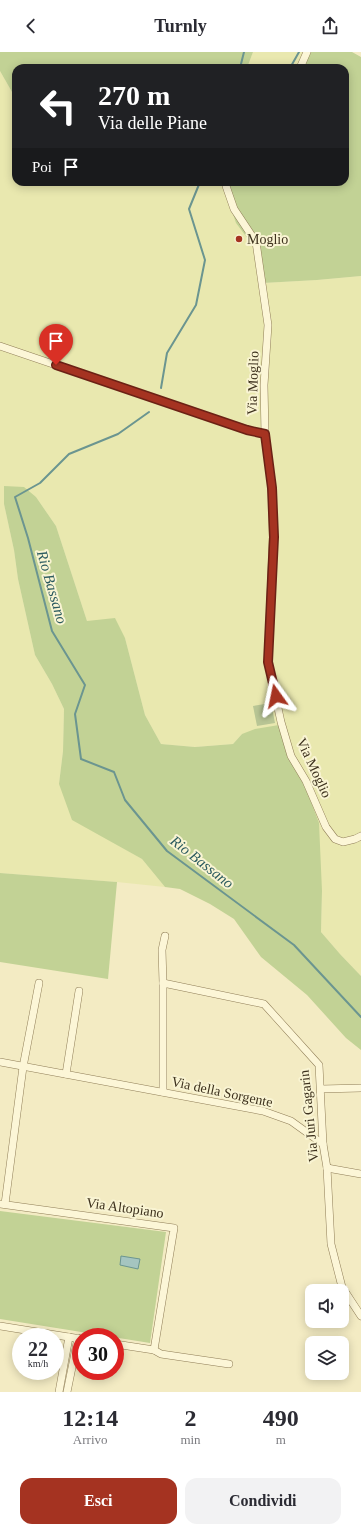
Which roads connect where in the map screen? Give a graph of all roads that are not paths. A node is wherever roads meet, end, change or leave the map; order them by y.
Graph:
1 (307, 52) edge
2 (302, 64) edge
3 (226, 186) edge
4 (0, 346) edge
5 (265, 434) junction
6 (361, 836) edge
7 (165, 936) dead end
8 (39, 983) dead end
9 (163, 983) junction
10 (79, 991) dead end
11 (0, 1062) edge
12 (23, 1067) junction
13 (66, 1074) junction
14 (361, 1088) edge
15 (321, 1089) junction
16 (163, 1092) junction
17 (324, 1144) junction
18 (327, 1168) junction
19 (361, 1174) edge
20 (3, 1204) edge
21 (361, 1316) edge
22 (0, 1326) edge
23 (69, 1337) junction
24 (72, 1337) edge
25 (124, 1345) edge
26 (154, 1350) junction
27 (229, 1364) dead end
28 (72, 1370) edge
29 (59, 1392) edge
30 (67, 1392) edge

1 - 2 street
3 - 5 street, Via Moglio
4 - 5 street
5 - 6 street, Via Moglio
7 - 9 street
8 - 12 street, Via Altopiano
9 - 15 street, Via Juri Gagarin
9 - 16 street
10 - 13 street
11 - 12 street
12 - 13 street
12 - 20 street, Via Altopiano
13 - 16 street, Via della Sorgente
14 - 15 street
15 - 17 street, Via Juri Gagarin
16 - 17 street, Via della Sorgente
17 - 18 street, Via Juri Gagarin
18 - 19 street
18 - 21 street, Via Juri Gagarin
20 - 26 street, Via Altopiano
22 - 23 street
23 - 24 street
23 - 29 street
25 - 26 street
26 - 27 street
28 - 30 street

